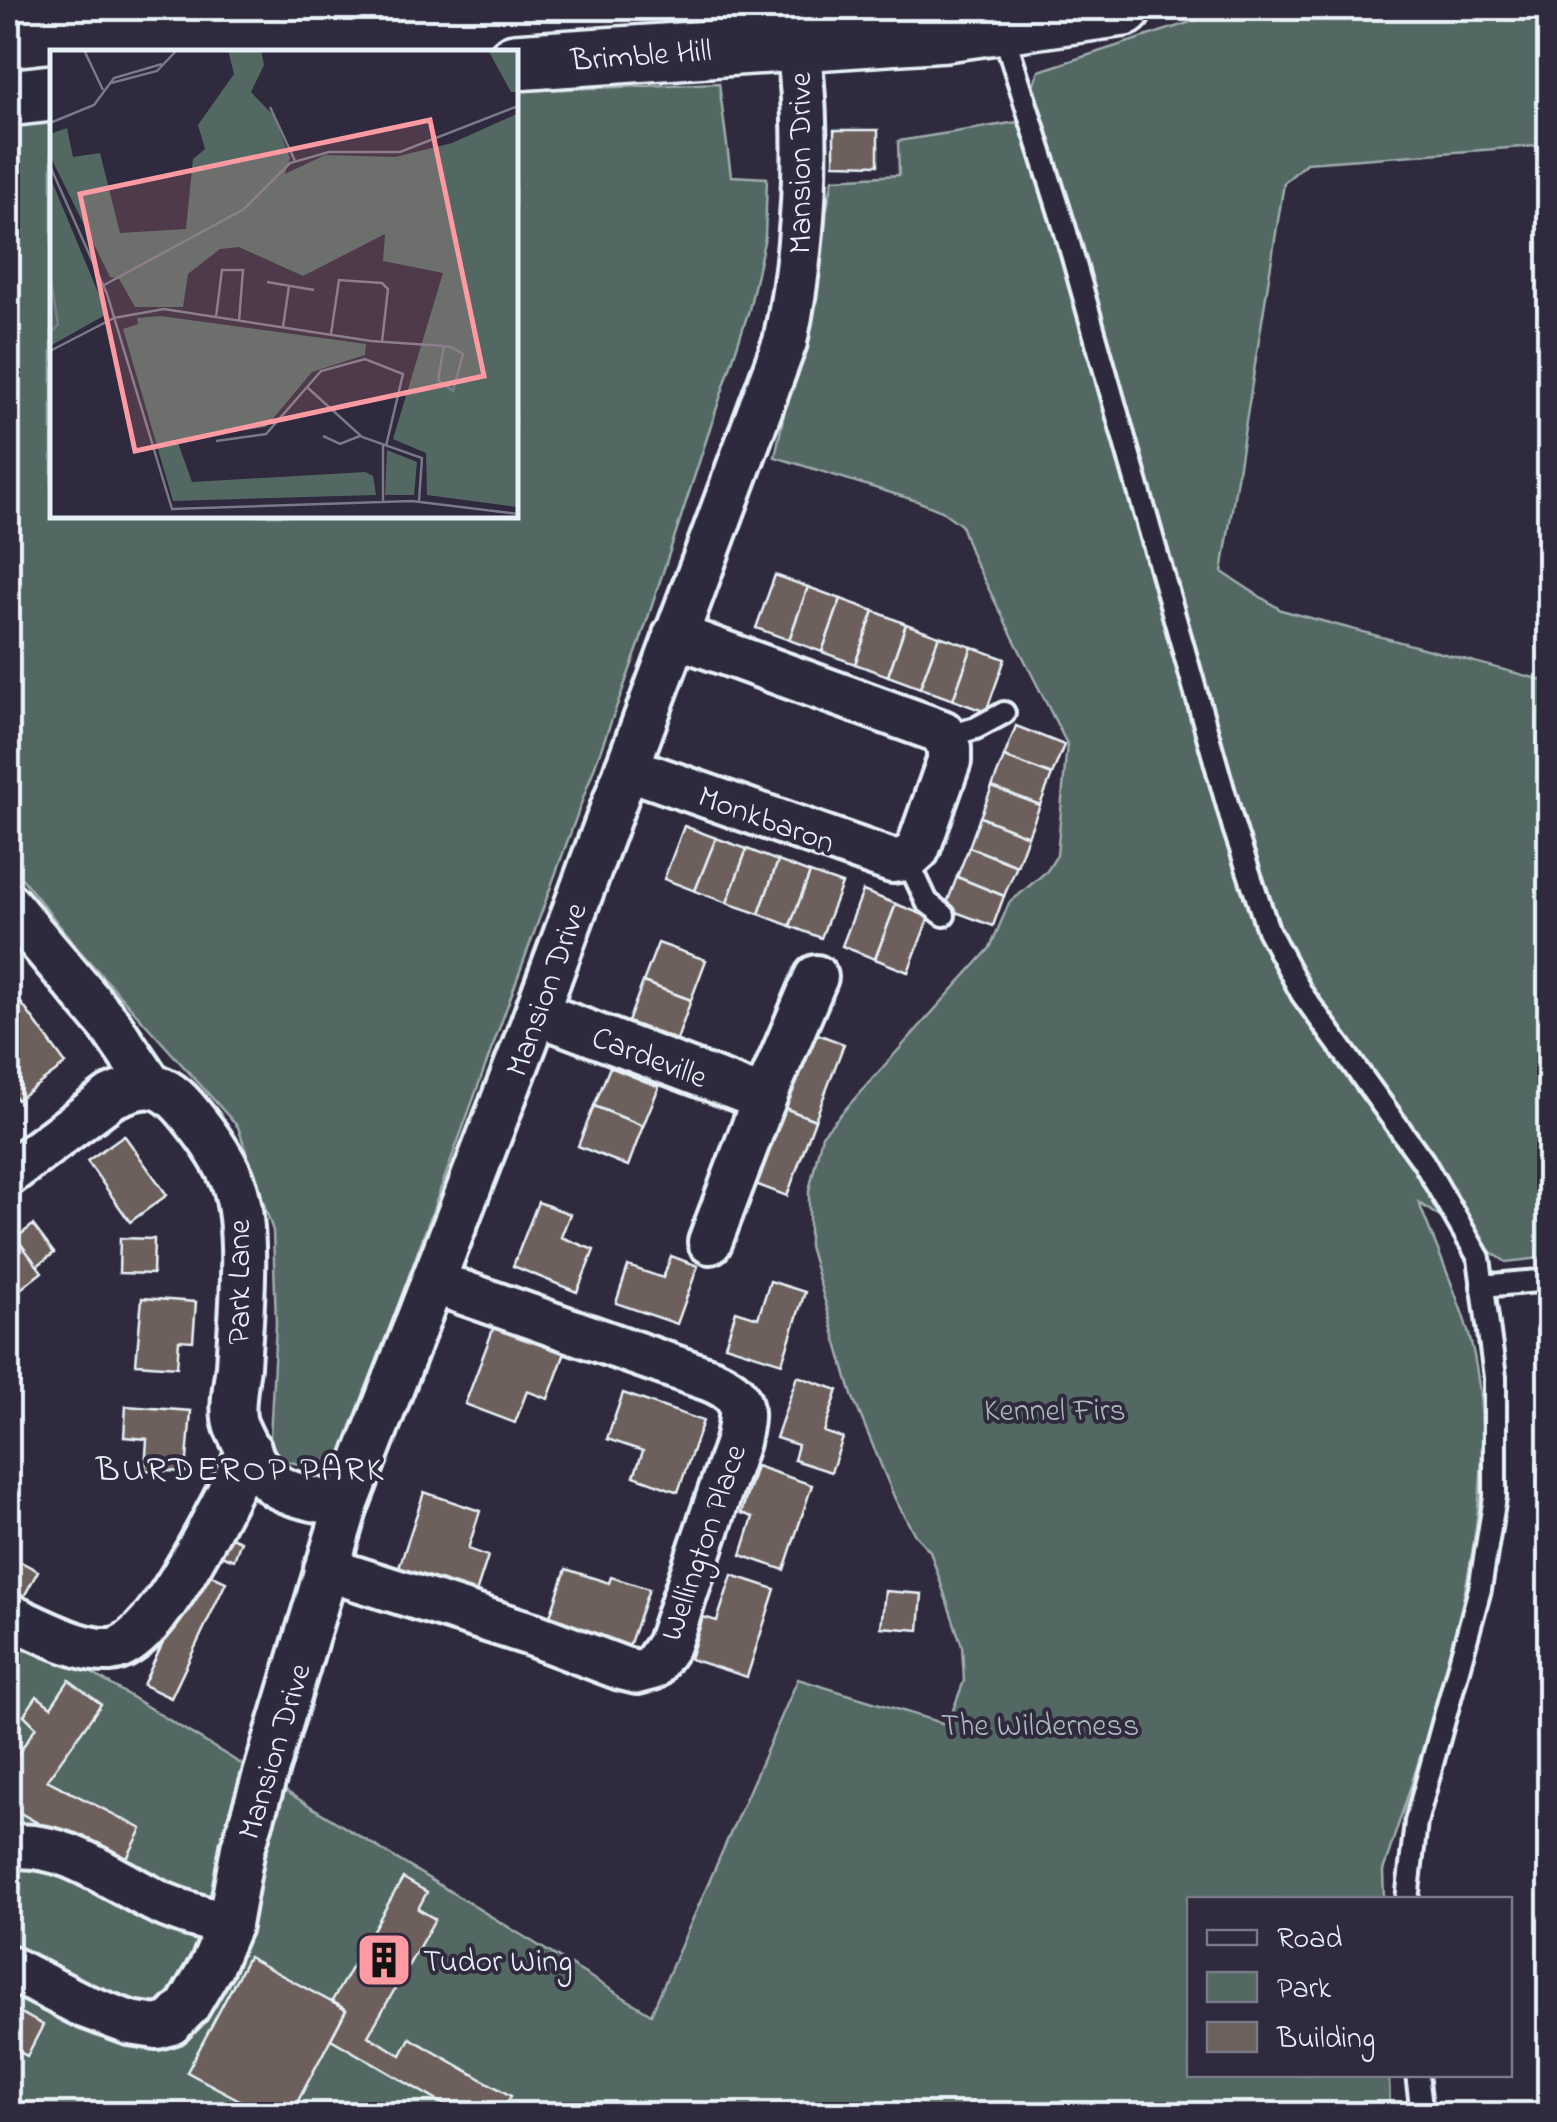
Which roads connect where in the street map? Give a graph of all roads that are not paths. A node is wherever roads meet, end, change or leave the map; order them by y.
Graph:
1 (1124, 8) edge
2 (795, 26) edge
3 (1002, 26) junction
4 (518, 62) edge
5 (50, 93) edge
6 (8, 98) edge
7 (675, 635) junction
8 (1004, 712) dead end
9 (945, 736) junction
10 (627, 768) junction
11 (908, 859) junction
12 (8, 904) edge
13 (944, 915) dead end
14 (816, 977) dead end
15 (537, 1014) junction
16 (150, 1084) junction
17 (764, 1099) junction
18 (8, 1174) edge
19 (710, 1242) dead end
20 (1550, 1280) edge
21 (433, 1282) junction
22 (1482, 1286) junction
23 (250, 1451) junction
24 (346, 1506) junction
25 (326, 1569) junction
26 (8, 1615) edge
27 (8, 1847) edge
28 (1407, 1897) edge
29 (229, 1925) junction
30 (8, 1967) edge
31 (1417, 2077) edge
32 (1422, 2114) edge

1 - 3 main road, Brimble Hill
2 - 3 main road, Brimble Hill
2 - 4 main road, Brimble Hill
2 - 7 street, Mansion Drive
3 - 22 lane
5 - 6 main road
7 - 9 street
7 - 10 street, Mansion Drive
8 - 9 lane
9 - 11 street
10 - 11 street, Monkbaron
10 - 15 street, Mansion Drive
11 - 13 lane
12 - 16 street, Park Lane
14 - 17 street
15 - 17 street, Cardeville
15 - 21 street, Mansion Drive
16 - 18 street
16 - 23 street, Park Lane
17 - 19 street
20 - 22 lane
21 - 24 street, Mansion Drive
21 - 25 street, Wellington Place
22 - 28 lane
23 - 24 street, Park Lane
23 - 26 street
24 - 25 street, Mansion Drive
25 - 29 street, Mansion Drive
27 - 29 street
29 - 30 street, Mansion Drive
31 - 32 lane

